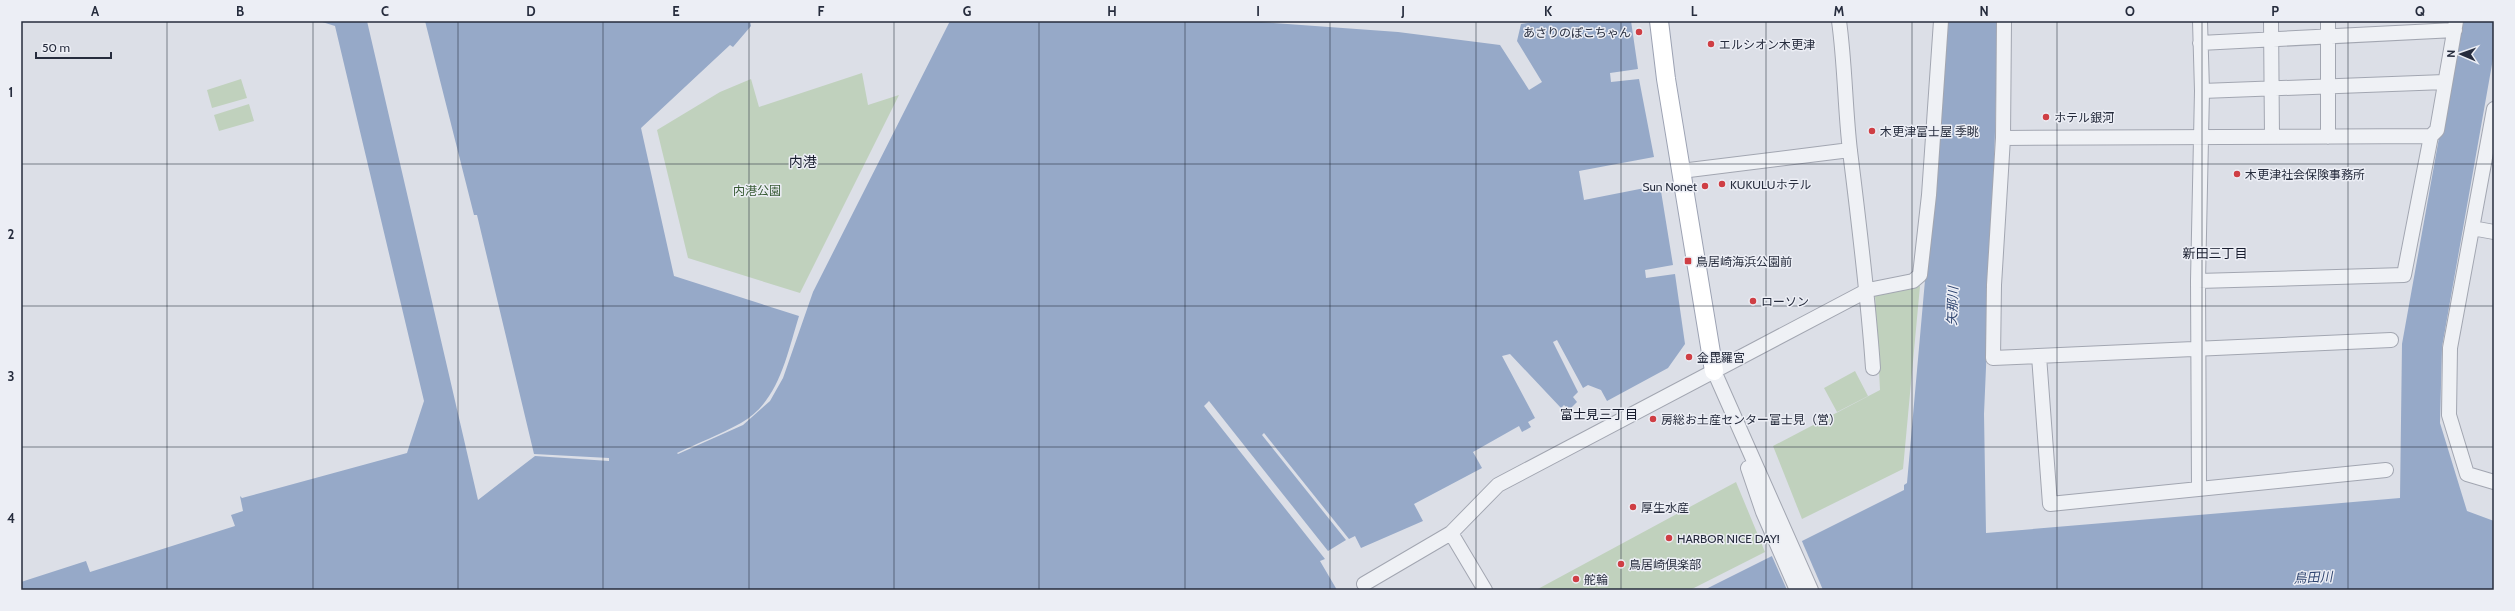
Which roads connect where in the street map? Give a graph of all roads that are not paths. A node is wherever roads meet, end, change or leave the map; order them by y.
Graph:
1 (1659, 21) edge
2 (1839, 21) edge
3 (1941, 21) edge
4 (2004, 21) edge
5 (2200, 21) edge
6 (2271, 21) edge
7 (2328, 21) edge
8 (2455, 26) edge
9 (2328, 36) junction
10 (2271, 39) junction
11 (2200, 43) junction
12 (2445, 82) junction
13 (2328, 86) junction
14 (2272, 88) junction
15 (2202, 91) junction
16 (2494, 109) edge
17 (2431, 136) junction
18 (2201, 137) junction
19 (2272, 137) junction
20 (2328, 137) junction
21 (2003, 138) junction
22 (1850, 150) junction
23 (1681, 171) junction
24 (2472, 228) junction
25 (2494, 232) edge
26 (2198, 281) junction
27 (1868, 290) junction
28 (2391, 340) dead end
29 (2199, 348) junction
30 (2039, 356) junction
31 (1873, 368) dead end
32 (1714, 371) junction
33 (2386, 470) dead end
34 (2494, 482) edge
35 (2199, 489) junction
36 (1770, 511) junction
37 (1451, 533) junction
38 (1364, 584) dead end
39 (1486, 590) edge
40 (1797, 590) edge
41 (1811, 590) edge

1 - 23 main road
2 - 22 street
3 - 27 street
4 - 21 street
5 - 11 street
6 - 10 street
7 - 9 street
8 - 9 street
8 - 12 street
9 - 10 street
9 - 13 street
10 - 11 street
10 - 14 street
11 - 15 street
12 - 13 street
12 - 17 street
13 - 14 street
13 - 20 street
14 - 15 street
14 - 19 street
15 - 18 street
16 - 24 street
17 - 20 street
17 - 26 street
18 - 19 street
18 - 21 street
18 - 26 street
19 - 20 street
21 - 30 street
22 - 23 street
22 - 27 street
23 - 32 main road
24 - 25 street
24 - 34 street
26 - 29 street
27 - 31 street
27 - 32 street
28 - 29 street
29 - 30 street
29 - 35 street
30 - 35 street
32 - 36 street
32 - 37 street
33 - 35 street
36 - 40 street
36 - 41 street
37 - 38 street
37 - 39 street

